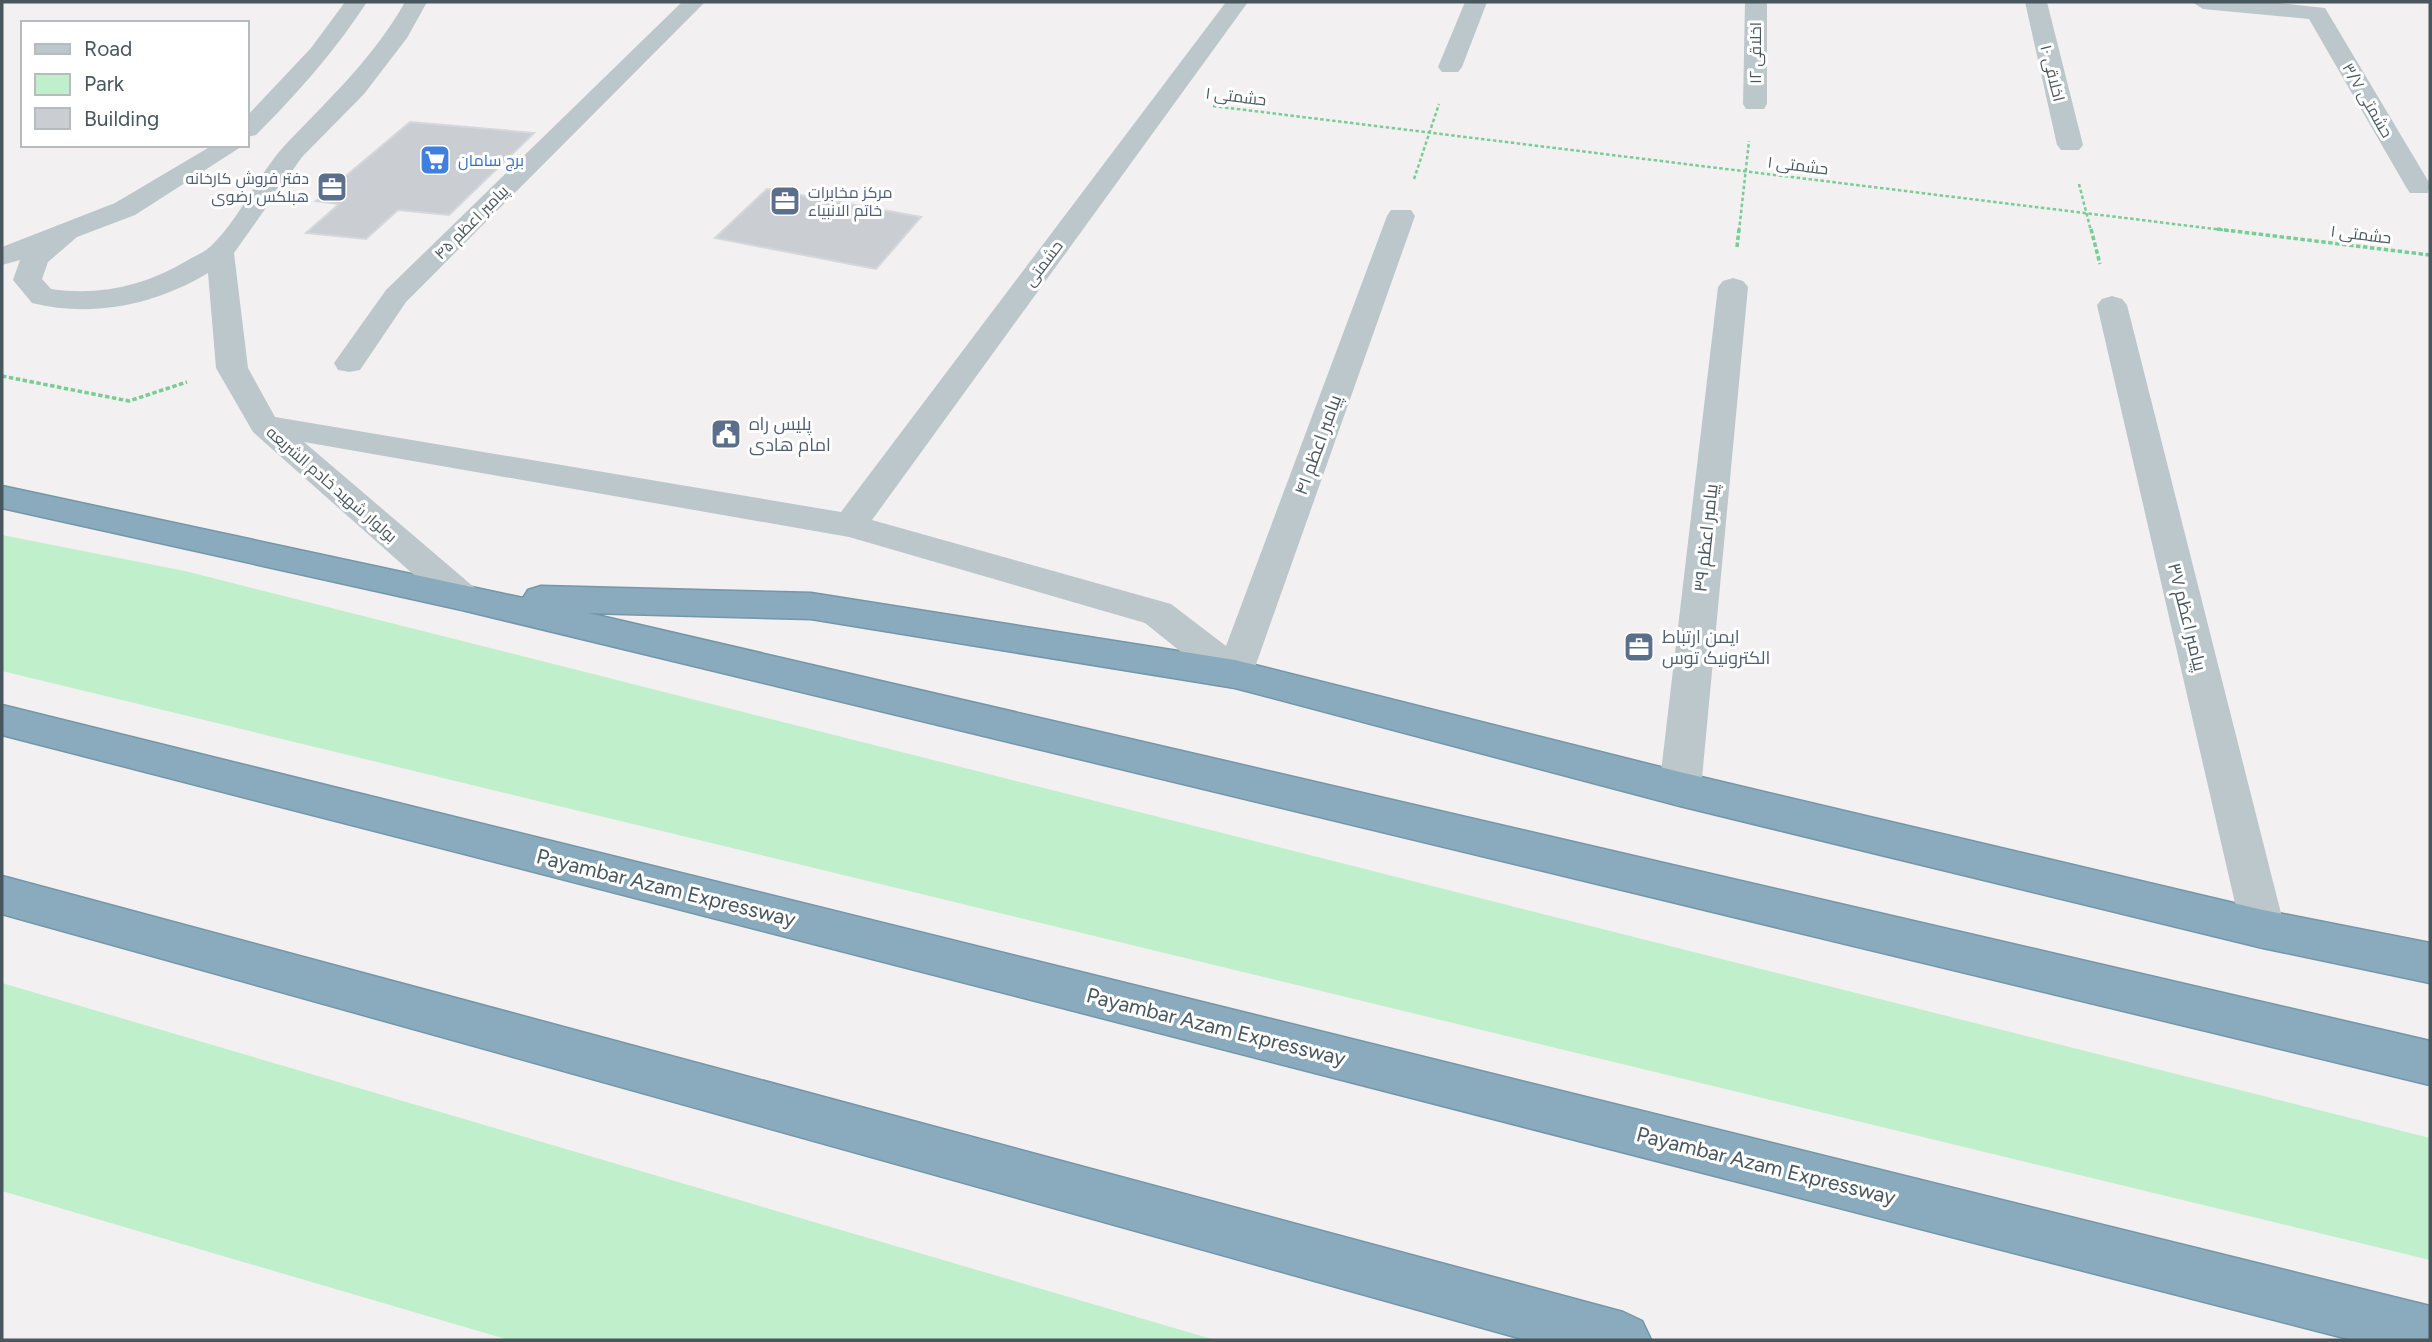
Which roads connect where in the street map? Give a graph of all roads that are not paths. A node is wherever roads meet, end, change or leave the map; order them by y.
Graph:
1 (356, 2) edge
2 (416, 2) edge
3 (694, 2) edge
4 (1237, 2) edge
5 (1476, 2) edge
6 (1756, 2) edge
7 (2036, 2) edge
8 (2203, 2) edge
9 (1450, 67) road end
10 (1755, 104) road end
11 (248, 129) edge
12 (2070, 145) road end
13 (228, 147) edge
14 (2419, 187) dead end
15 (1401, 216) road end
16 (65, 235) junction
17 (220, 253) junction
18 (2, 257) edge
19 (1733, 287) road end
20 (2112, 305) road end
21 (349, 363) dead end
22 (264, 425) junction
23 (2, 497) edge
24 (849, 525) junction
25 (462, 597) junction
26 (1235, 674) junction
27 (2, 720) edge
28 (1679, 789) junction
29 (2, 895) edge
30 (2263, 929) junction
31 (2430, 963) edge
32 (2430, 1063) edge
33 (2430, 1334) edge
34 (1622, 1340) edge

1 - 11 street
2 - 17 street
3 - 21 street, پیامبر اعظم ۴۵
4 - 24 street, حشمتی
5 - 9 street
6 - 10 street, اخلاقی ۱۲
7 - 12 street, اخلاقی ۱۰
8 - 14 street, حشمتی ۳/۷
13 - 16 street
15 - 26 street, پیامبر اعظم ۴۱
16 - 17 street
16 - 18 street
17 - 22 street, بولوار شهید خادم الشریعه
19 - 28 street, پیامبر اعظم ۳۹
20 - 30 street, پیامبر اعظم ۳۷
22 - 24 street
22 - 25 street, بولوار شهید خادم الشریعه
23 - 25 highway
24 - 26 street
25 - 26 highway
25 - 32 highway
26 - 28 highway
27 - 33 highway, Payambar Azam Expressway
28 - 30 highway
29 - 34 highway
30 - 31 highway

